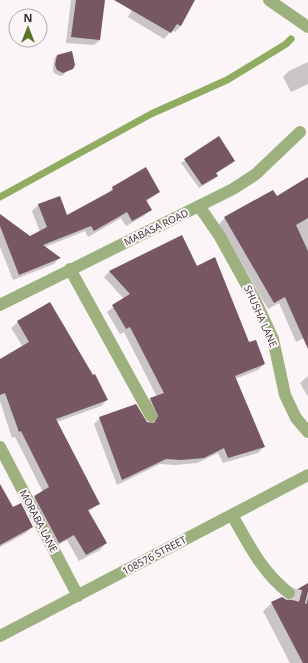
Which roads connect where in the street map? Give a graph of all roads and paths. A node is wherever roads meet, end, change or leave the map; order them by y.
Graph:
1 (269, 0) edge
2 (308, 27) edge
3 (300, 132) dead end
4 (199, 206) junction
5 (70, 269) junction
6 (0, 306) edge
7 (151, 416) dead end
8 (308, 432) edge
9 (0, 447) edge
10 (308, 475) edge
11 (232, 515) junction
12 (289, 593) tunnel mouth
13 (78, 596) junction
14 (0, 636) edge

1 - 2 street
3 - 4 street, MABASA ROAD
4 - 5 street, MABASA ROAD
4 - 8 street, SHUSHA LANE
5 - 6 street, MABASA ROAD
5 - 7 street
9 - 13 street, MORABA LANE
10 - 11 street, 108576 STREET
11 - 12 street
11 - 13 street, 108576 STREET
13 - 14 street, 108576 STREET

